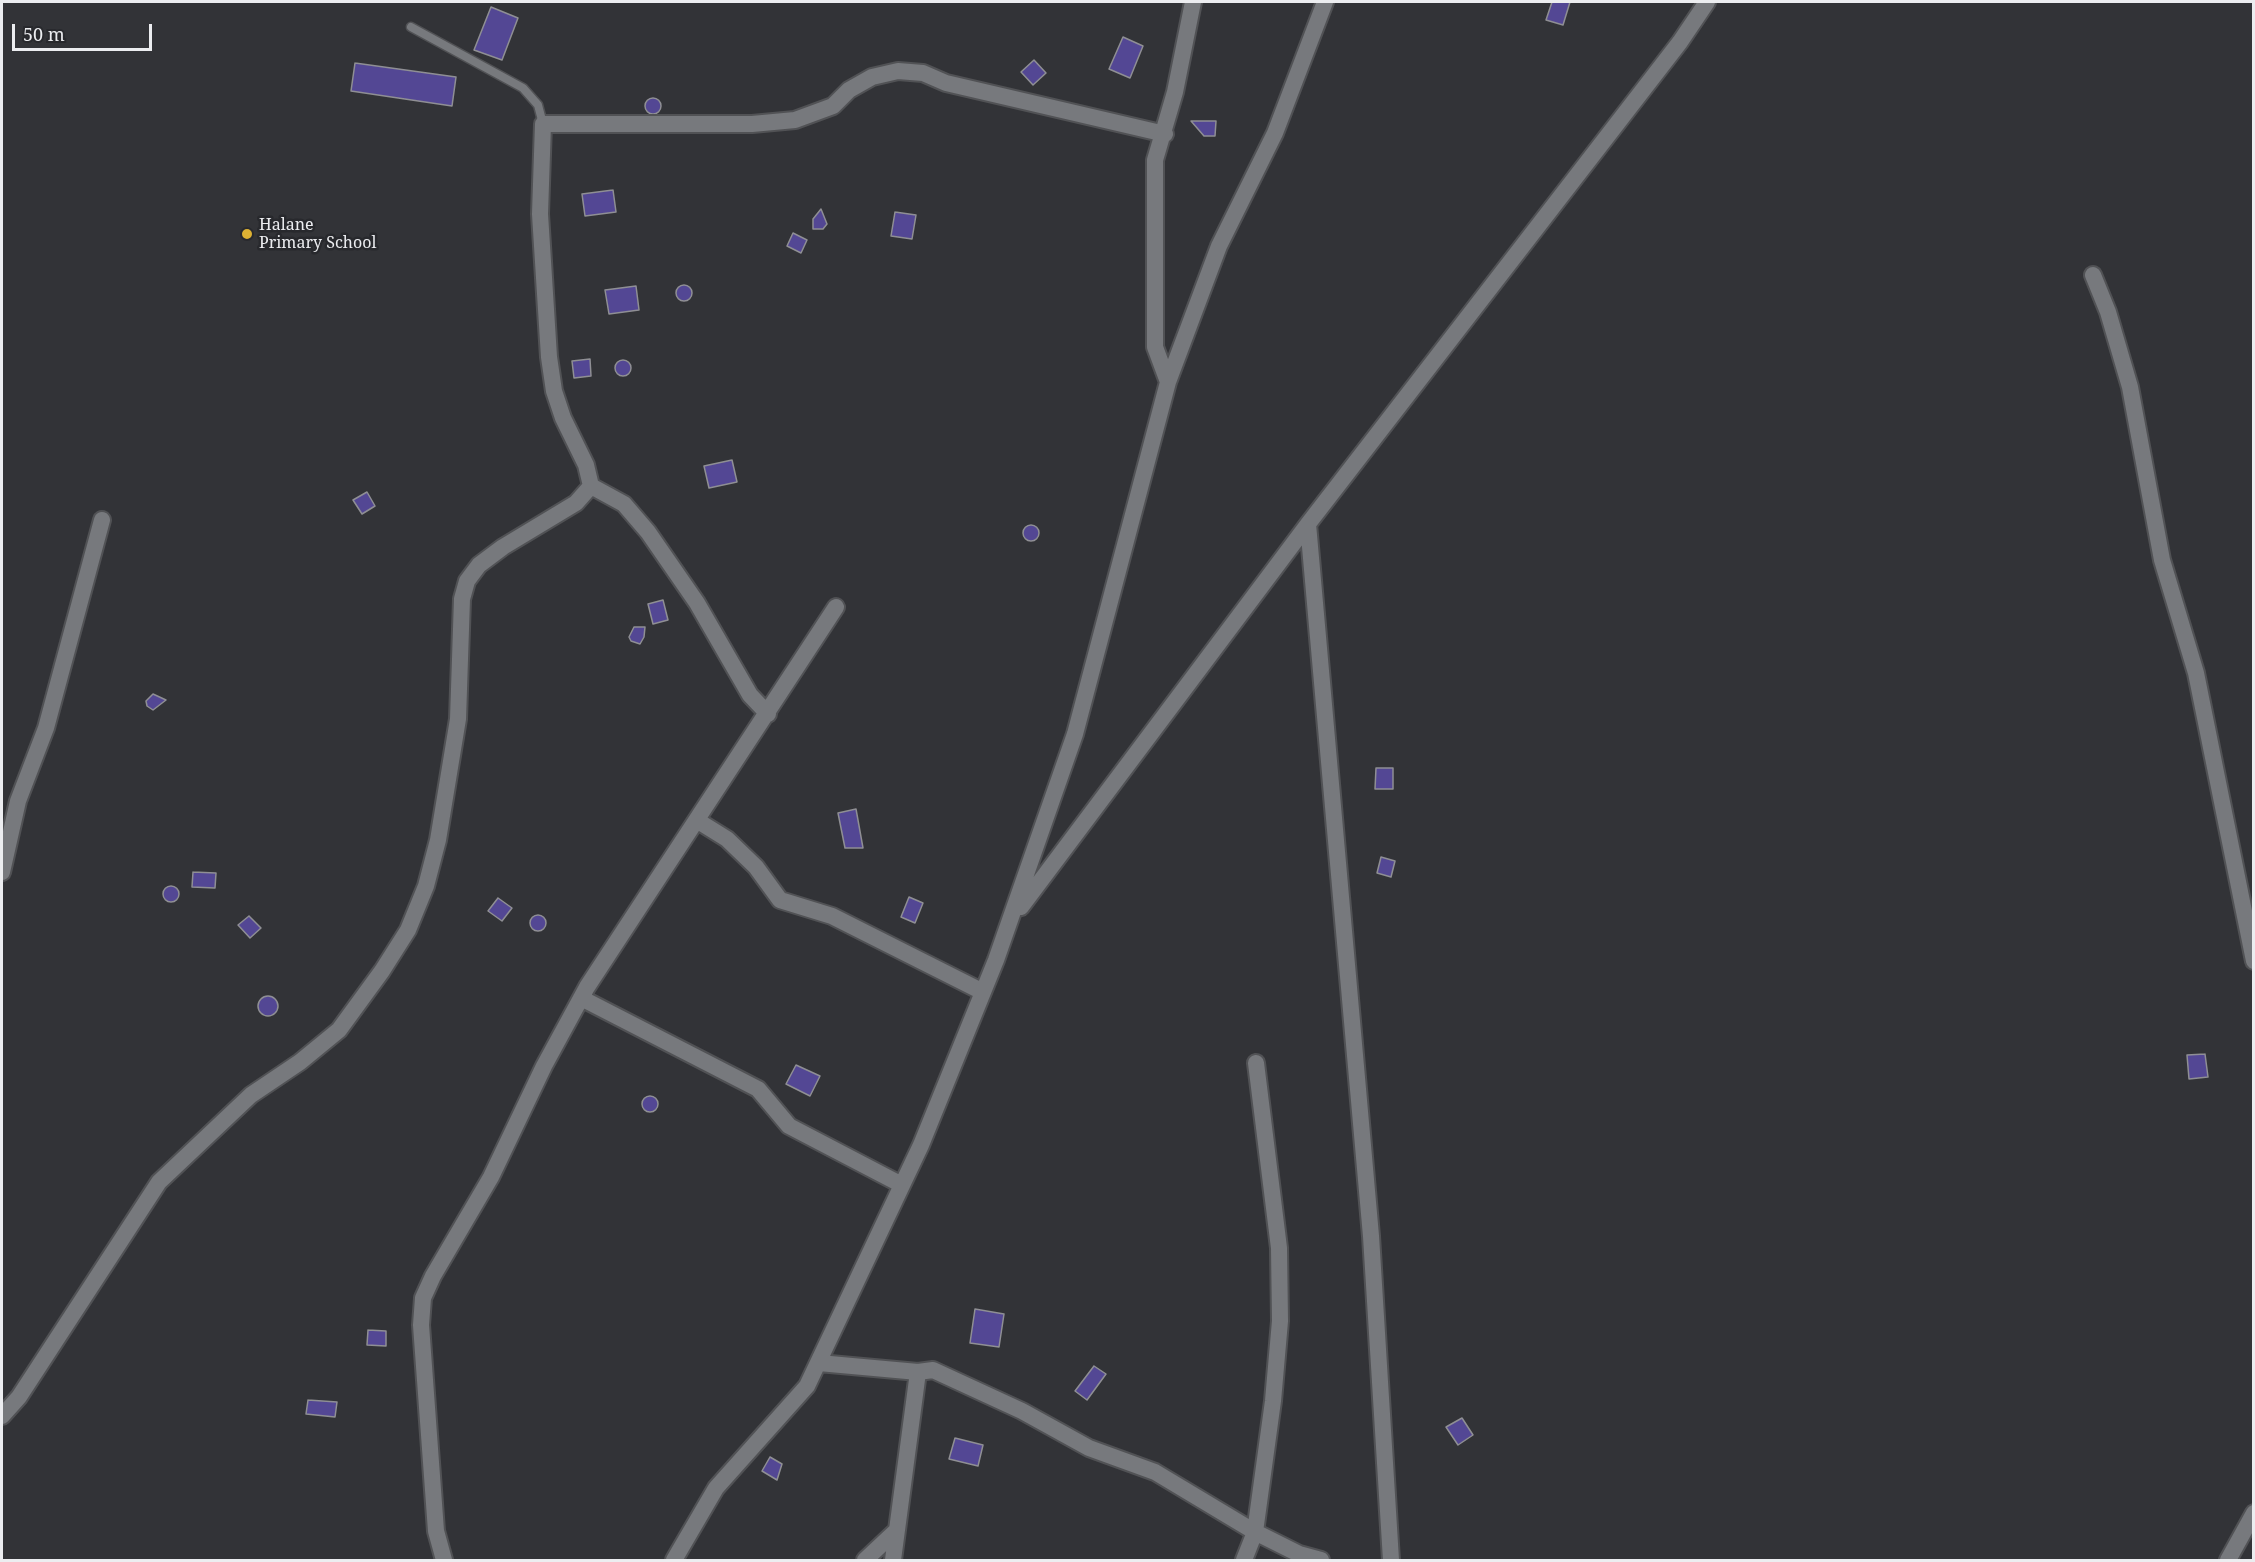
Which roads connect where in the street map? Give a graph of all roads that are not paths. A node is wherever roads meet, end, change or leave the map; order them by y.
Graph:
1 (1193, 2) edge
2 (1325, 2) edge
3 (1707, 2) edge
4 (411, 27) dead end
5 (543, 124) junction
6 (1164, 134) junction
7 (2093, 275) dead end
8 (1168, 382) junction
9 (591, 486) junction
10 (102, 520) dead end
11 (1308, 524) junction
12 (836, 607) dead end
13 (768, 714) junction
14 (698, 821) junction
15 (2, 872) edge
16 (1011, 920) junction
17 (2253, 961) edge
18 (983, 992) junction
19 (581, 998) junction
20 (1256, 1063) dead end
21 (902, 1185) junction
22 (819, 1363) junction
23 (918, 1372) junction
24 (2, 1416) edge
25 (2253, 1513) edge
26 (897, 1530) junction
27 (1254, 1532) junction
28 (444, 1560) edge
29 (674, 1560) edge
30 (865, 1560) edge
31 (893, 1560) edge
32 (1244, 1560) edge
33 (1321, 1560) edge
34 (1391, 1560) edge
35 (2228, 1560) edge

1 - 6 street
2 - 8 street
3 - 11 street
4 - 5 lane
5 - 6 street
5 - 9 street
6 - 8 street
7 - 17 street
8 - 16 street
9 - 13 street
9 - 24 street
10 - 15 street
11 - 16 street
11 - 34 street
12 - 13 street
13 - 14 street
14 - 18 street
14 - 19 street
16 - 18 street
18 - 21 street
19 - 21 street
19 - 28 street
20 - 27 street
21 - 22 street
22 - 23 street
22 - 29 street
23 - 26 street
23 - 27 street
25 - 35 street
26 - 30 street
26 - 31 street
27 - 32 street
27 - 33 street

